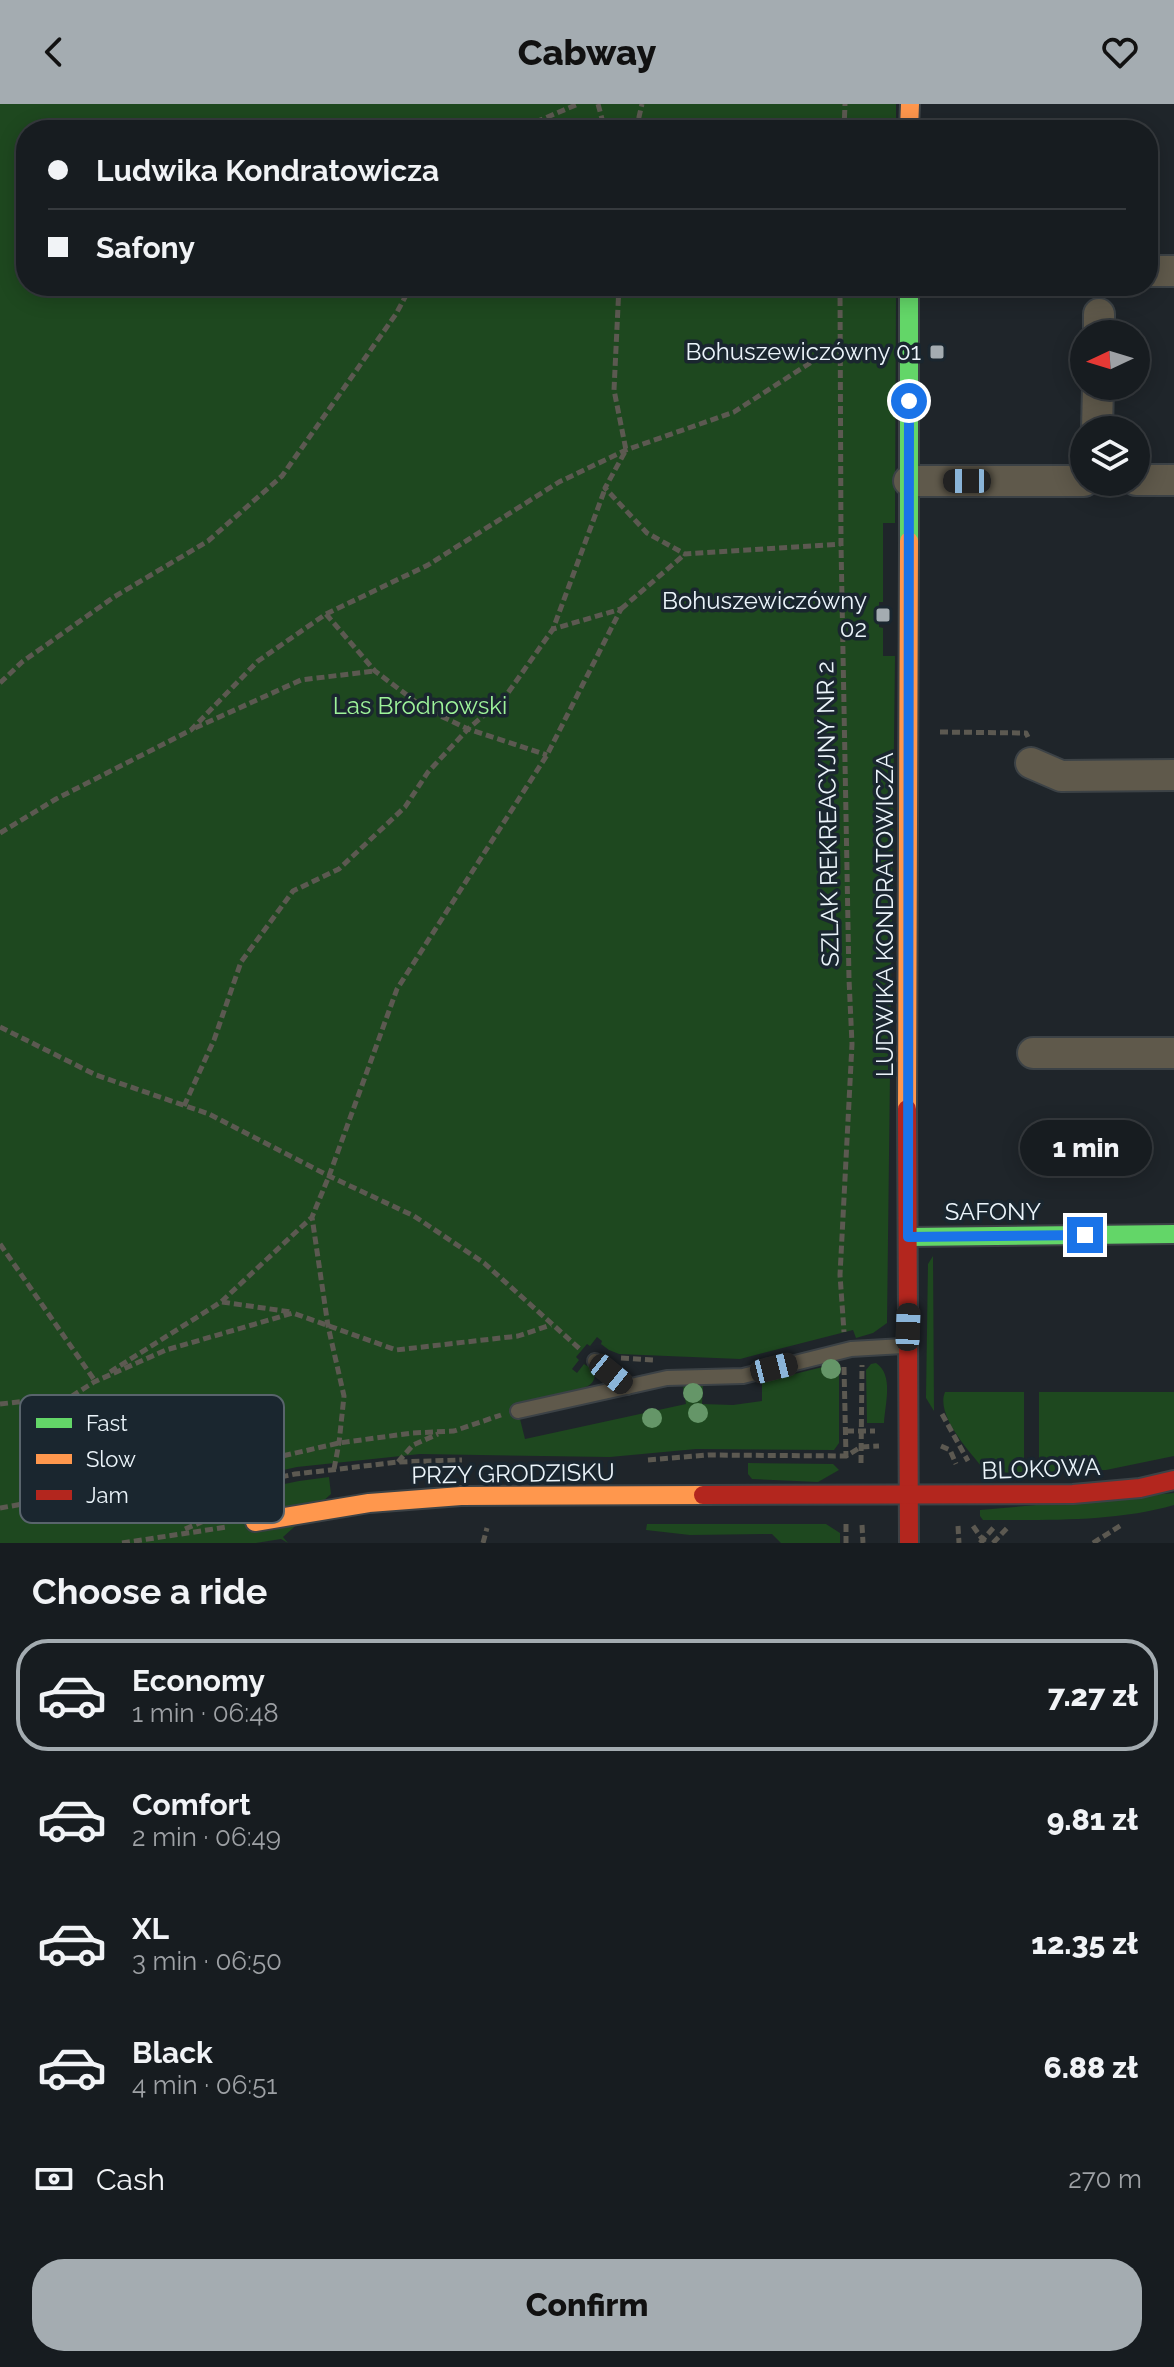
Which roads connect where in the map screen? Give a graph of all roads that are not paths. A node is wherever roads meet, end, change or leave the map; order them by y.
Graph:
1 (909, 296) edge
2 (1150, 480) edge
3 (1174, 480) edge
4 (909, 481) junction
5 (1070, 481) edge
6 (1034, 764) road end
7 (1174, 775) edge
8 (1033, 1053) dead end
9 (1174, 1053) edge
10 (1174, 1234) edge
11 (908, 1237) junction
12 (907, 1346) junction
13 (595, 1361) dead end
14 (627, 1387) junction
15 (518, 1411) road end
16 (1174, 1480) edge
17 (909, 1496) junction
18 (300, 1513) junction
19 (284, 1516) edge
20 (302, 1543) edge
21 (909, 1543) edge

1 - 4 main road, LUDWIKA KONDRATOWICZA
2 - 3 street
4 - 5 street
4 - 11 main road, LUDWIKA KONDRATOWICZA
6 - 7 street
8 - 9 street
10 - 11 main road, SAFONY
11 - 12 main road, LUDWIKA KONDRATOWICZA
12 - 14 lane
12 - 17 main road, LUDWIKA KONDRATOWICZA
13 - 14 lane
14 - 15 lane
16 - 17 main road, BLOKOWA
17 - 18 main road, PRZY GRODZISKU
17 - 21 main road, LUDWIKA KONDRATOWICZA
18 - 19 main road, PRZY GRODZISKU
18 - 20 street

